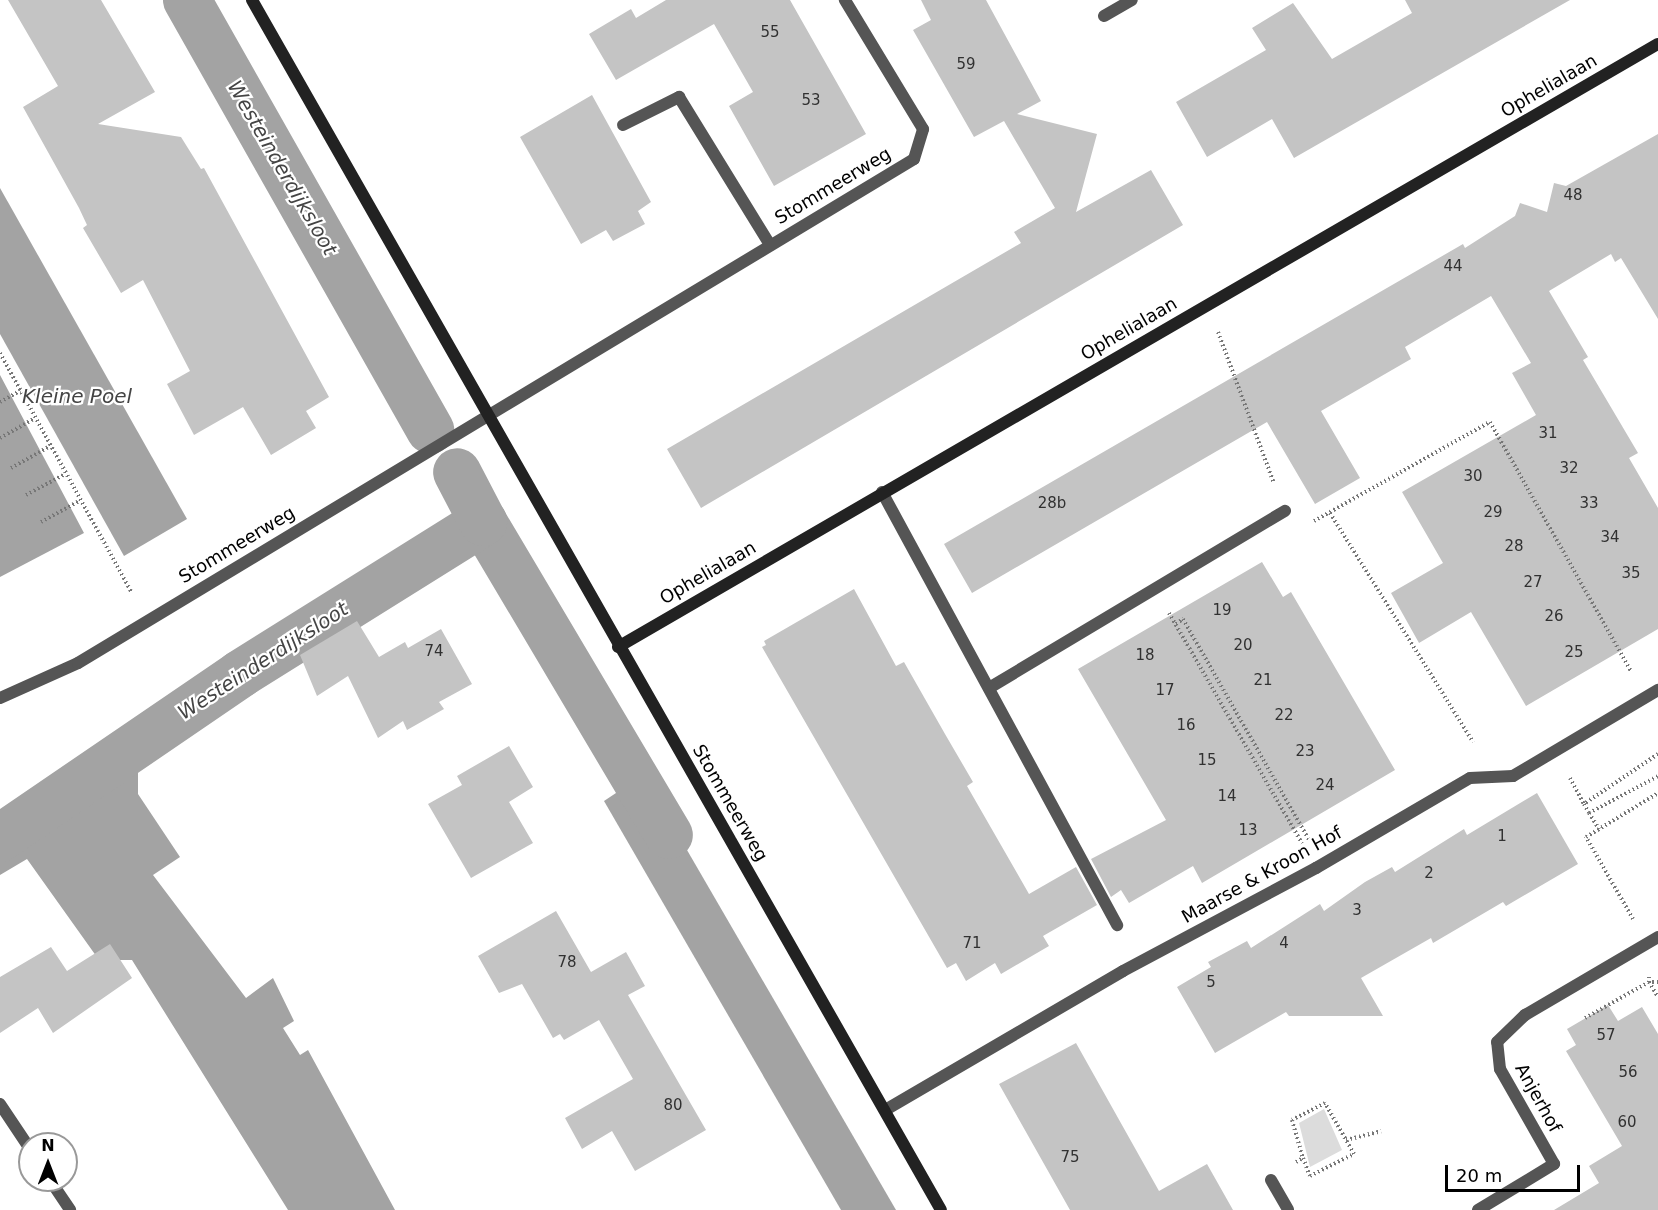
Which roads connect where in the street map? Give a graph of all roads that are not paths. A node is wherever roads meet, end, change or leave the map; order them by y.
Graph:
1 (252, 0) edge
2 (845, 0) edge
3 (1132, 0) edge
4 (1104, 16) dead end
5 (1658, 44) edge
6 (623, 125) dead end
7 (770, 245) junction
8 (489, 414) junction
9 (882, 492) junction
10 (1285, 511) road end
11 (618, 647) junction
12 (989, 688) junction
13 (1658, 690) edge
14 (0, 698) edge
15 (1117, 925) dead end
16 (1653, 940) edge
17 (0, 1104) edge
18 (887, 1109) junction
19 (19, 1132) edge
20 (1271, 1180) road end
21 (58, 1192) edge
22 (70, 1210) edge
23 (941, 1210) edge
24 (1288, 1210) edge
25 (1478, 1210) edge

1 - 8 main road, Stommeerweg
2 - 7 street, Stommeerweg
3 - 4 street
5 - 9 main road, Ophelialaan
6 - 7 street, Stommeerweg
7 - 8 street, Stommeerweg
8 - 11 main road, Stommeerweg
8 - 14 street, Stommeerweg
9 - 11 main road, Ophelialaan
9 - 12 street
10 - 12 street
11 - 18 main road, Stommeerweg
12 - 15 street
13 - 18 street, Maarse & Kroon Hof
16 - 25 street, Anjerhof
17 - 19 street
18 - 23 main road, Stommeerweg
20 - 24 street
21 - 22 street

